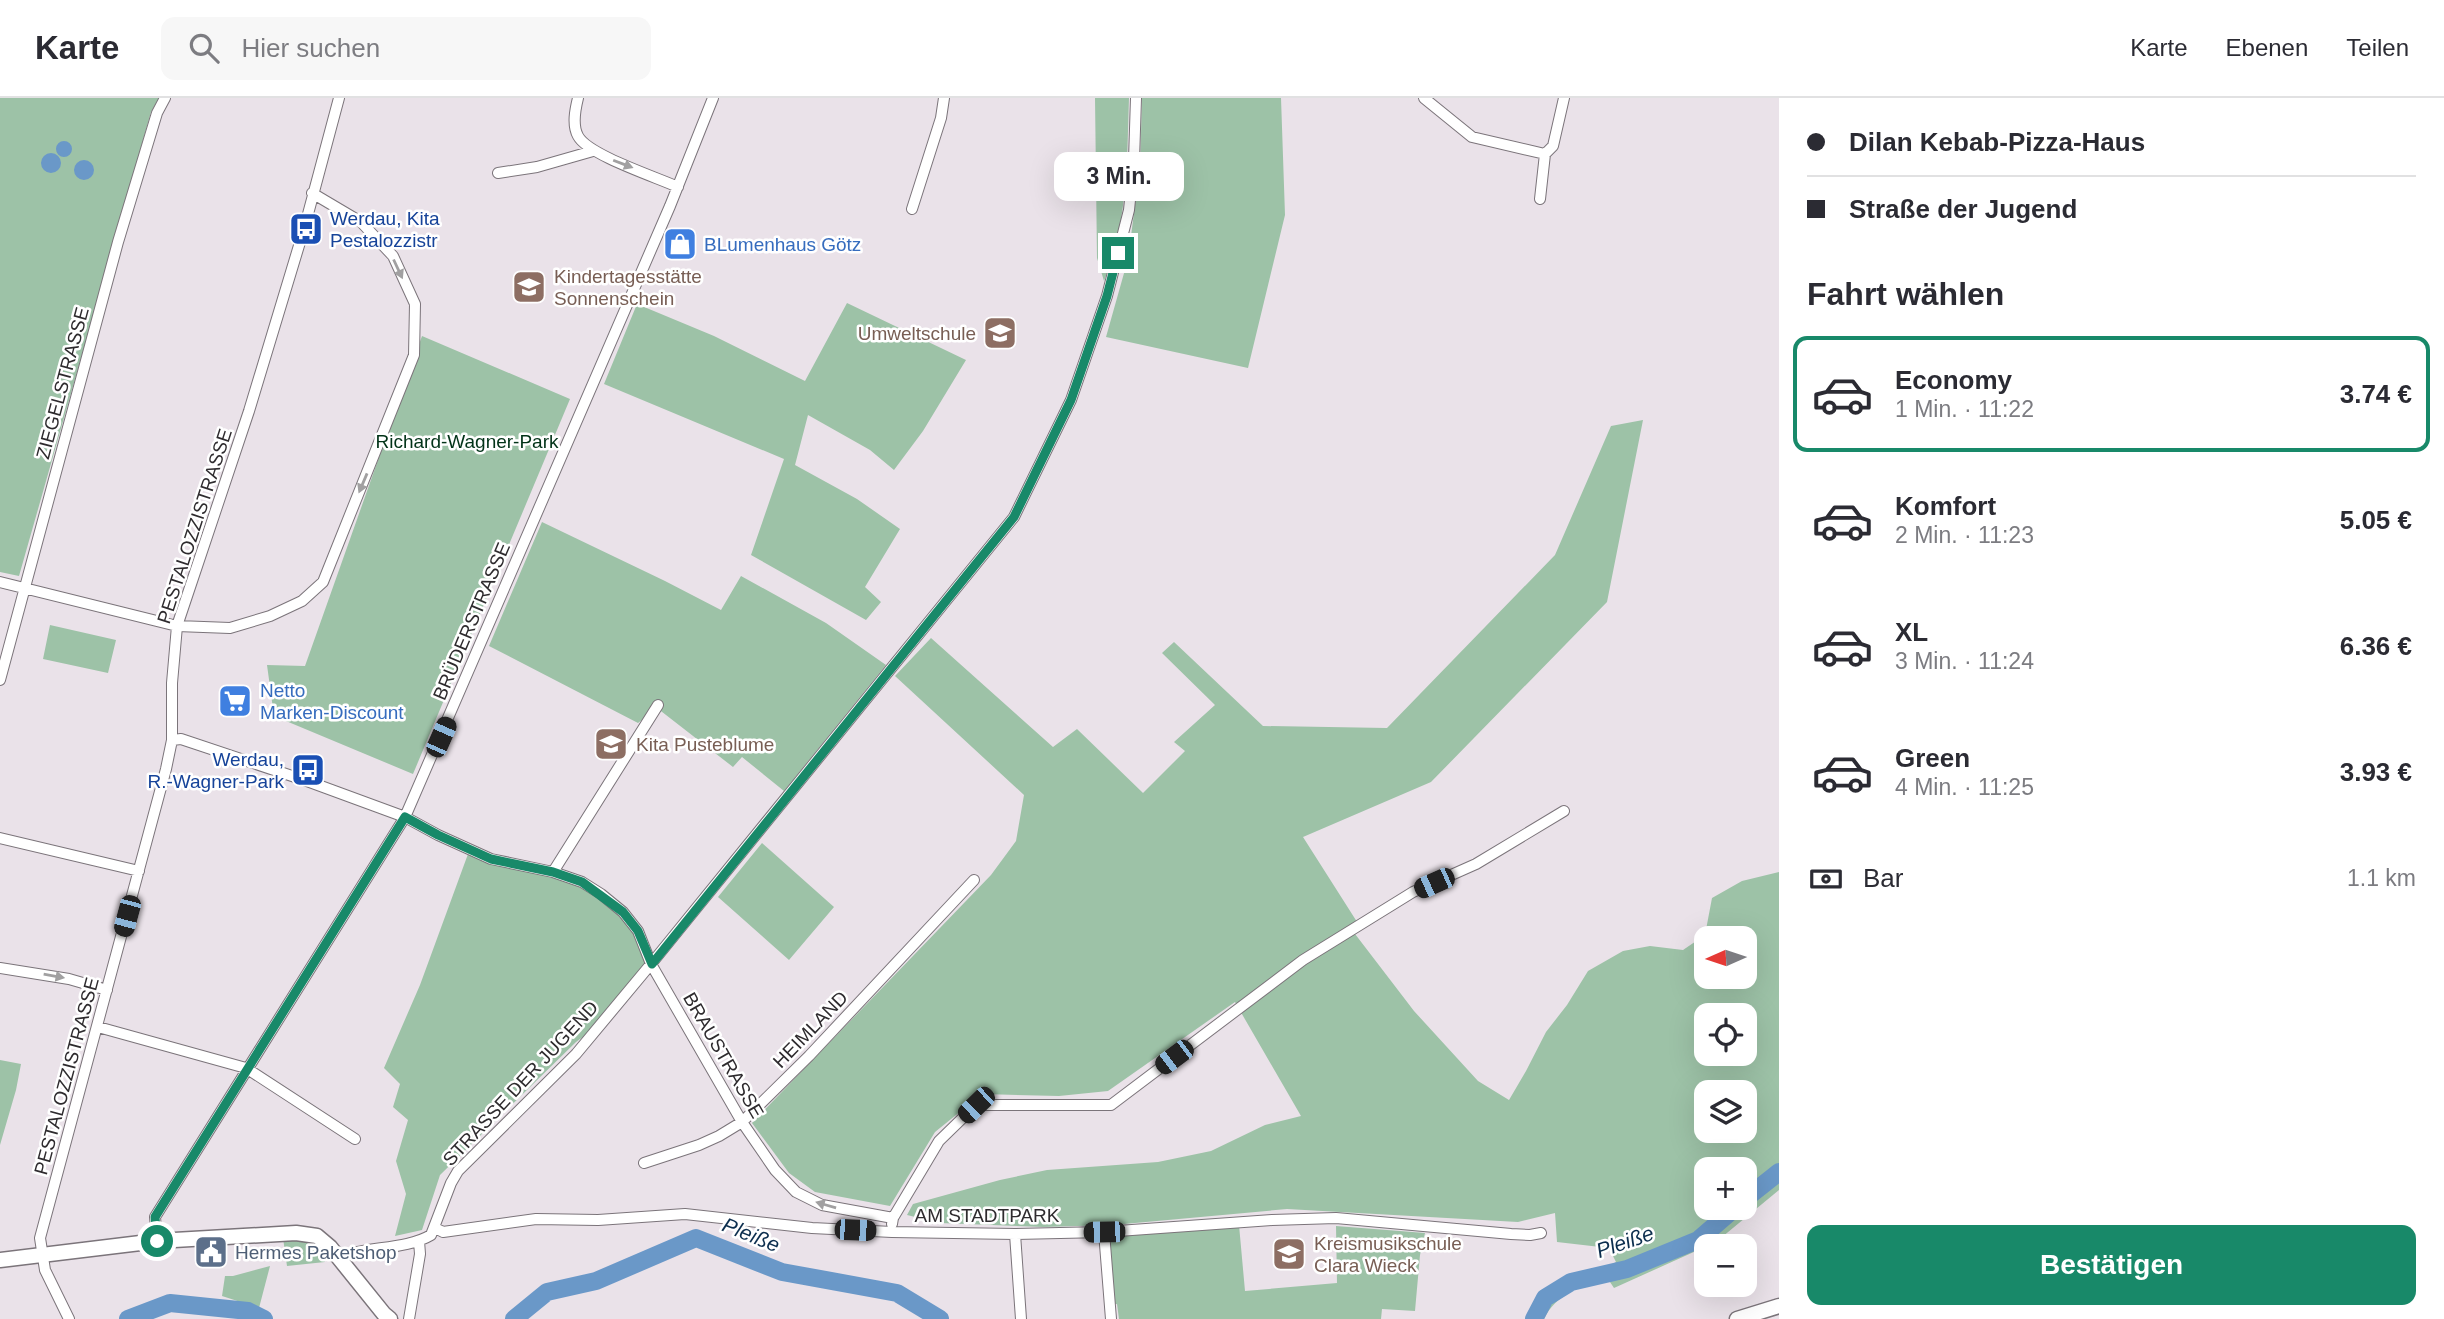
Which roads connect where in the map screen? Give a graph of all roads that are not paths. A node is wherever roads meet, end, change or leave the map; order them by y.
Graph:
1 (164, 98) edge
2 (339, 98) edge
3 (578, 98) edge
4 (713, 98) edge
5 (944, 98) edge
6 (1136, 98) edge
7 (1424, 98) edge
8 (1564, 98) edge
9 (593, 150) junction
10 (1545, 154) junction
11 (498, 173) dead end
12 (678, 187) junction
13 (312, 193) junction
14 (1540, 199) dead end
15 (912, 209) dead end
16 (0, 582) edge
17 (25, 587) junction
18 (177, 626) junction
19 (0, 680) edge
20 (658, 705) dead end
21 (172, 740) junction
22 (1564, 811) dead end
23 (405, 817) junction
24 (0, 838) edge
25 (139, 871) junction
26 (553, 872) junction
27 (974, 880) dead end
28 (652, 964) junction
29 (0, 968) edge
30 (107, 990) junction
31 (97, 1027) junction
32 (246, 1068) junction
33 (742, 1122) junction
34 (355, 1139) dead end
35 (644, 1163) dead end
36 (893, 1218) junction
37 (435, 1228) junction
38 (892, 1232) junction
39 (1104, 1232) junction
40 (1541, 1233) dead end
41 (1015, 1234) junction
42 (157, 1241) junction
43 (419, 1241) junction
44 (41, 1254) junction
45 (339, 1257) junction
46 (0, 1260) edge
47 (1779, 1306) edge
48 (69, 1319) edge
49 (390, 1319) edge
50 (409, 1319) edge
51 (1021, 1319) edge
52 (1111, 1319) edge
53 (1737, 1319) edge

1 - 17 street, ZIEGELSTRASSE
2 - 13 street, PESTALOZZISTRASSE
3 - 9 street
4 - 12 street, BRÜDERSTRASSE
5 - 15 street
6 - 28 street, STRASSE DER JUGEND
7 - 10 street
8 - 10 street
9 - 11 street
9 -> 12 street
10 - 14 street
12 - 23 street, BRÜDERSTRASSE
13 - 18 street, PESTALOZZISTRASSE
13 -> 18 street
16 - 17 street
17 - 18 street
17 - 19 street, ZIEGELSTRASSE
18 - 21 street, PESTALOZZISTRASSE
20 - 26 street
21 - 23 street, BRAUSTRASSE
21 - 25 street, PESTALOZZISTRASSE
22 - 36 street
23 - 26 street, BRAUSTRASSE
23 - 32 street, BRÜDERSTRASSE
24 - 25 street
25 - 30 street, PESTALOZZISTRASSE
26 - 28 street, BRAUSTRASSE
27 - 33 street, HEIMLAND
28 - 33 street, BRAUSTRASSE
28 - 37 street, STRASSE DER JUGEND
29 -> 30 street
30 - 31 street, PESTALOZZISTRASSE
31 - 32 street
31 - 44 street, PESTALOZZISTRASSE
32 - 34 street
32 - 42 street, BRÜDERSTRASSE
33 - 35 street, HEIMLAND
36 -> 33 street, BRAUSTRASSE
36 - 38 street
37 - 38 street, AM STADTPARK
37 - 43 street
38 - 41 street, AM STADTPARK
39 - 40 street, AM STADTPARK
39 - 41 street, AM STADTPARK
39 - 52 street
41 - 51 street
42 - 44 street
42 - 45 street
43 - 45 street
43 - 50 street
44 - 46 street
44 - 48 street
45 - 49 street
47 - 53 street

